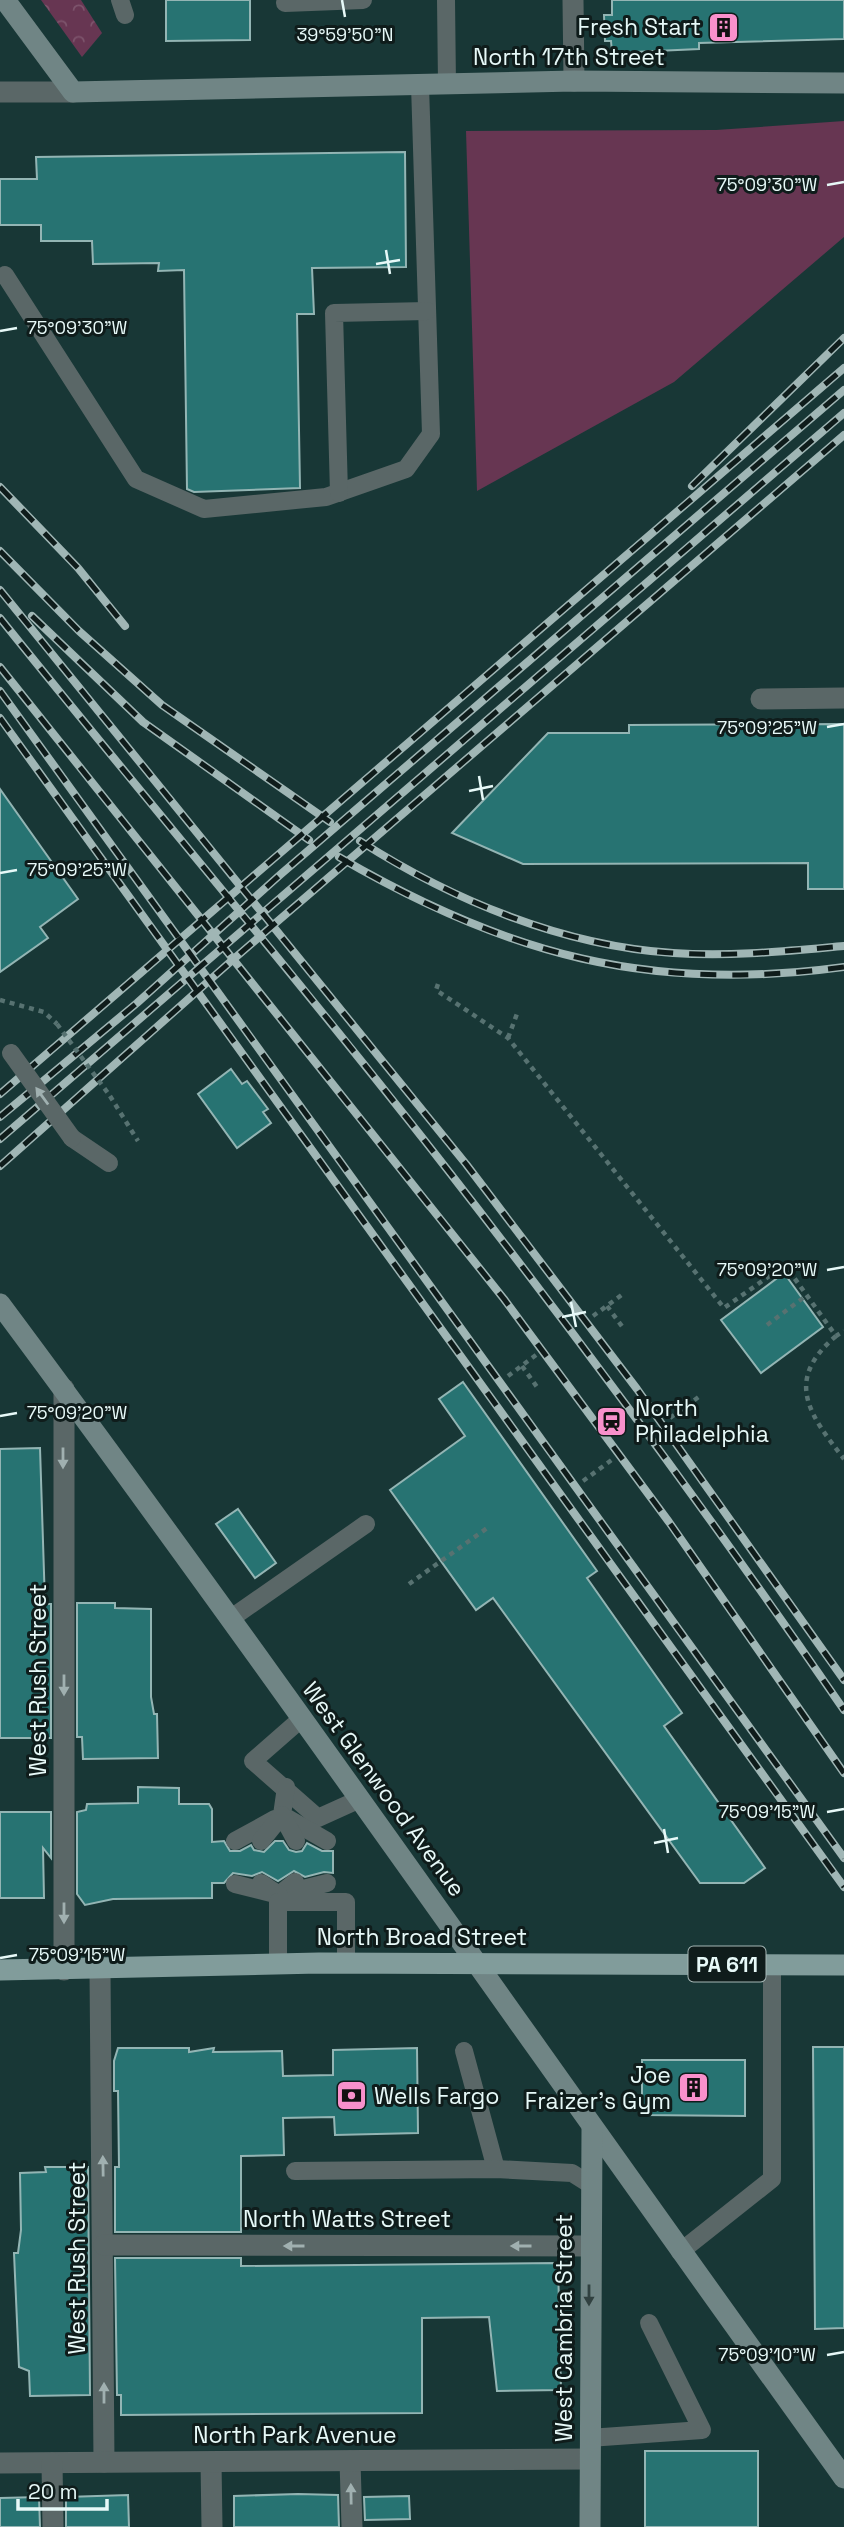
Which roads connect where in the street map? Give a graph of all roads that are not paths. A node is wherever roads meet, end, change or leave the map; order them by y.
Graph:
1 (5, 0) edge
2 (120, 0) edge
3 (125, 0) edge
4 (363, 0) edge
5 (446, 0) edge
6 (573, 0) edge
7 (285, 3) dead end
8 (574, 81) junction
9 (844, 83) edge
10 (447, 84) junction
11 (420, 85) junction
12 (0, 92) edge
13 (73, 92) junction
14 (5, 275) dead end
15 (427, 311) junction
16 (339, 493) junction
17 (844, 698) edge
18 (761, 699) dead end
19 (5, 1049) edge
20 (109, 1163) dead end
21 (0, 1304) edge
22 (64, 1389) junction
23 (366, 1524) dead end
24 (230, 1619) junction
25 (301, 1719) junction
26 (286, 1787) junction
27 (360, 1799) junction
28 (282, 1815) junction
29 (235, 1841) dead end
30 (261, 1841) dead end
31 (296, 1841) dead end
32 (327, 1841) dead end
33 (295, 1882) dead end
34 (261, 1883) dead end
35 (327, 1883) dead end
36 (235, 1884) dead end
37 (279, 1898) junction
38 (475, 1962) junction
39 (346, 1963) junction
40 (278, 1964) junction
41 (772, 1964) junction
42 (844, 1965) edge
43 (0, 1970) edge
44 (64, 1970) junction
45 (100, 1970) junction
46 (464, 2051) dead end
47 (592, 2129) junction
48 (496, 2169) junction
49 (295, 2171) dead end
50 (591, 2185) junction
51 (104, 2245) junction
52 (590, 2246) junction
53 (680, 2252) junction
54 (649, 2323) dead end
55 (589, 2448) junction
56 (350, 2460) junction
57 (104, 2462) junction
58 (211, 2462) junction
59 (0, 2463) edge
60 (52, 2463) junction
61 (844, 2478) edge
62 (53, 2527) edge
63 (212, 2527) edge
64 (352, 2527) edge
65 (590, 2527) edge

1 - 13 main road
2 - 3 lane
4 - 7 lane
5 - 10 lane
6 - 8 street
8 - 9 main road, North 17th Street
8 - 10 main road, North 17th Street
10 - 11 main road, North 17th Street
11 - 13 main road, North 17th Street
11 - 15 lane
12 - 13 street, North 17th Street
14 - 16 lane
15 - 16 lane
15 - 16 lane
17 - 18 street
20 -> 19 lane, bridge
21 - 22 main road, West Glenwood Avenue
22 - 24 main road, West Glenwood Avenue
22 -> 44 street, West Rush Street
23 - 24 lane
24 - 25 main road, West Glenwood Avenue
25 - 26 lane
25 - 27 main road, West Glenwood Avenue
26 - 27 lane
26 - 28 lane
27 - 38 main road, West Glenwood Avenue
28 - 29 lane
28 - 30 lane
28 - 31 lane
28 - 32 lane
33 - 37 lane
34 - 37 lane
35 - 37 lane
36 - 37 lane
37 - 39 lane
37 - 40 lane
38 - 39 main road, North Broad Street / PA 611
38 - 41 main road, North Broad Street / PA 611
38 - 47 main road, West Glenwood Avenue
39 - 40 main road, North Broad Street / PA 611
40 - 45 main road, North Broad Street / PA 611
41 - 42 main road, North Broad Street / PA 611
41 - 53 lane
43 - 44 main road, North Broad Street / PA 611
44 - 45 main road, North Broad Street / PA 611
51 -> 45 street, West Rush Street
46 - 48 lane
47 - 50 main road, West Cambria Street
47 - 53 main road, West Glenwood Avenue
48 - 49 lane
48 - 50 lane
50 - 52 main road, West Cambria Street
52 -> 51 street, North Watts Street
57 -> 51 street, West Rush Street
52 -> 55 main road, West Cambria Street
53 - 61 main road, West Glenwood Avenue
54 - 55 lane
55 - 56 street, North Park Avenue
55 - 65 main road, West Cambria Street
56 - 58 street, North Park Avenue
64 -> 56 street
57 - 58 street, North Park Avenue
57 - 60 street, North Park Avenue
58 - 63 street
59 - 60 street, North Park Avenue
60 - 62 street

